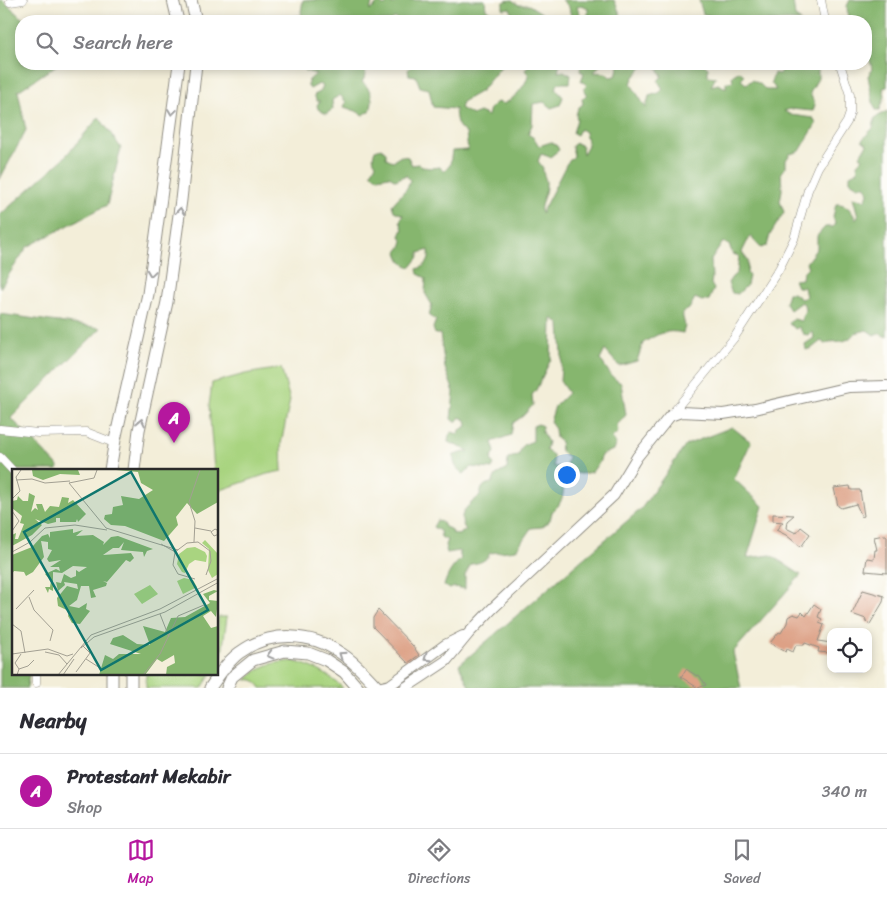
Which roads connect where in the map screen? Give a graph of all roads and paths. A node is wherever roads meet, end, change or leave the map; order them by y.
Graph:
1 (23, 0) edge
2 (173, 0) edge
3 (191, 0) edge
4 (821, 0) edge
5 (10, 2) dead end
6 (177, 15) edge
7 (195, 15) edge
8 (824, 15) edge
9 (177, 70) edge
10 (195, 70) edge
11 (842, 70) edge
12 (887, 386) edge
13 (670, 416) junction
14 (0, 429) edge
15 (114, 444) junction
16 (0, 457) edge
17 (110, 469) edge
18 (134, 469) edge
19 (12, 470) edge
20 (469, 633) junction
21 (219, 674) edge
22 (36, 676) edge
23 (217, 676) edge
24 (36, 683) dead end
25 (210, 688) edge
26 (227, 688) edge
27 (358, 688) edge
28 (378, 688) edge
29 (405, 688) edge

1 - 5 street
2 - 6 main road
3 - 7 main road
4 - 8 street
9 -> 15 main road
18 -> 10 main road
11 - 13 street
12 - 13 street
13 - 20 street
14 - 15 street
15 - 17 main road
16 - 19 street
20 -> 28 street
20 - 29 street
28 -> 21 main road
22 - 24 street
23 -> 25 main road
27 -> 26 main road

